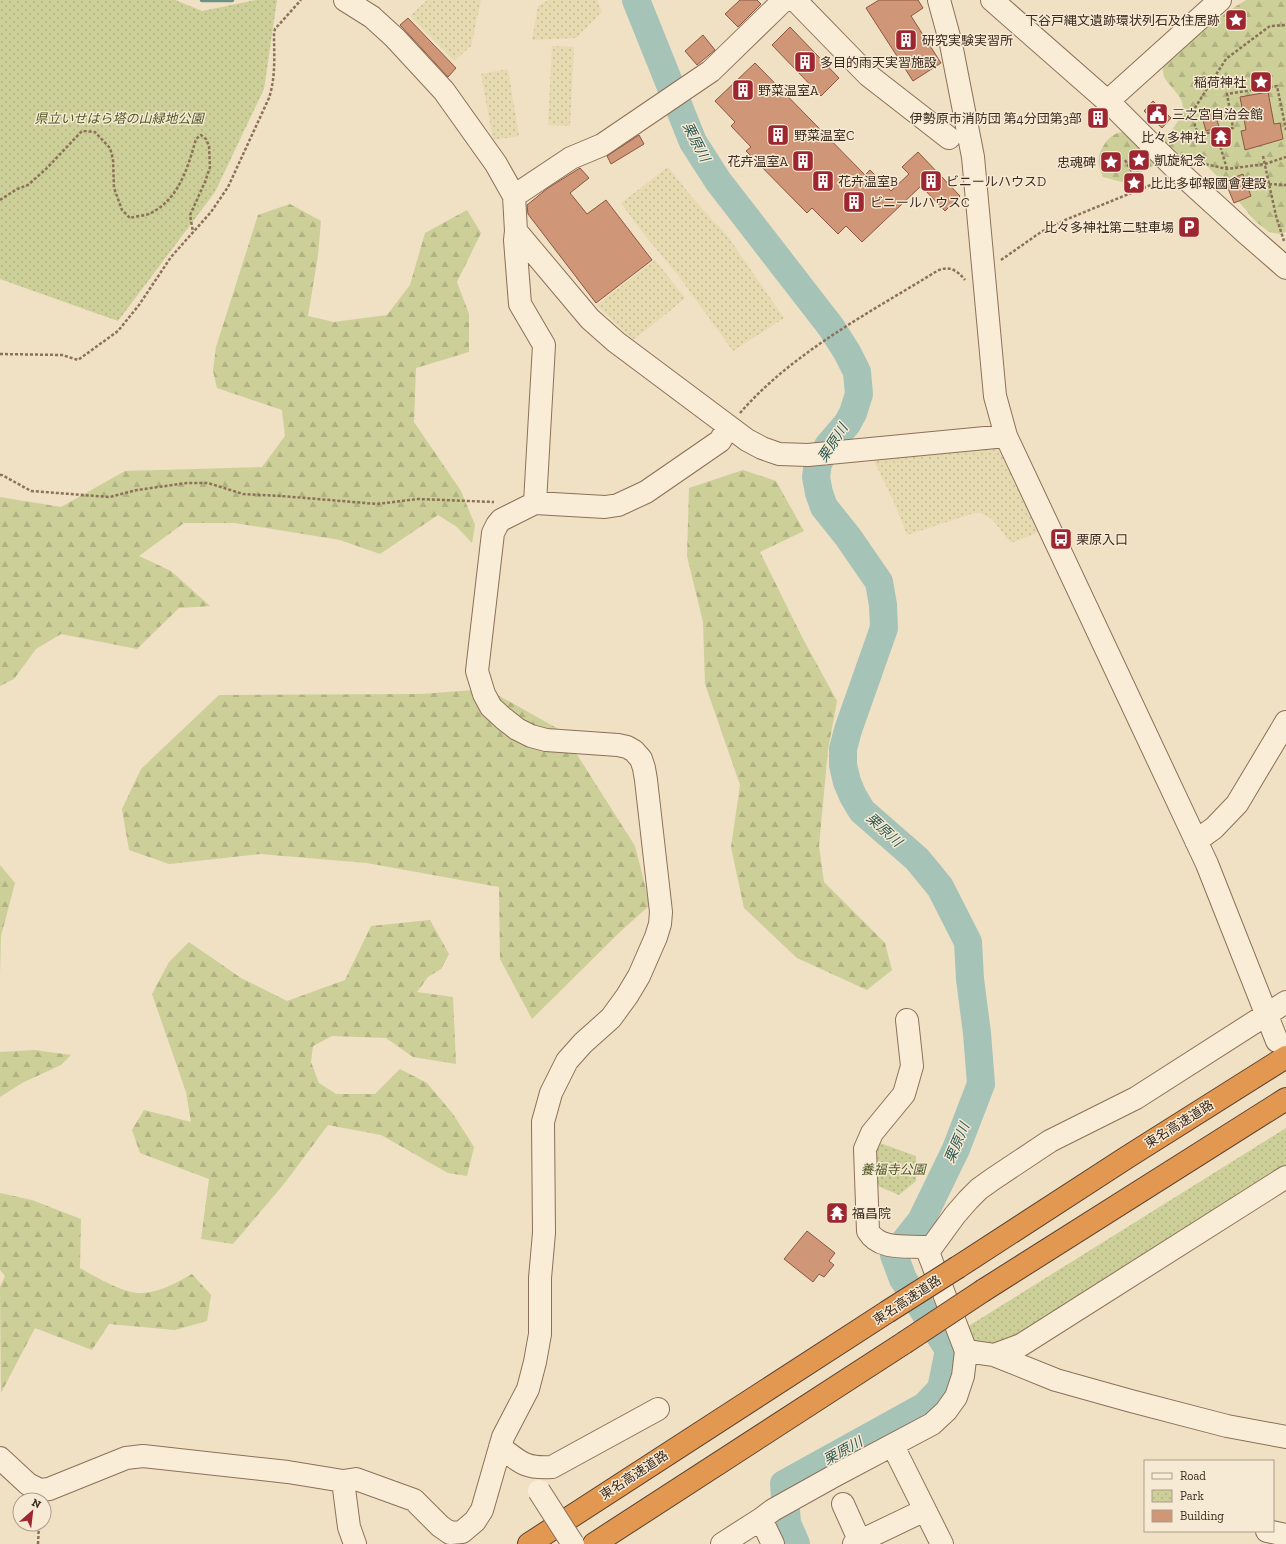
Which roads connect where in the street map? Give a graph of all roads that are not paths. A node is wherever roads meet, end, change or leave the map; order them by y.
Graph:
1 (345, 0) edge
2 (784, 0) edge
3 (795, 0) edge
4 (939, 0) edge
5 (992, 0) edge
6 (1220, 0) edge
7 (1108, 101) junction
8 (949, 138) dead end
9 (514, 196) junction
10 (516, 231) junction
11 (1284, 259) edge
12 (728, 427) junction
13 (1006, 436) junction
14 (535, 503) junction
15 (1286, 722) edge
16 (1196, 841) junction
17 (1286, 1002) edge
18 (1267, 1014) junction
19 (906, 1020) dead end
20 (1281, 1049) edge
21 (1286, 1099) edge
22 (1286, 1177) edge
23 (926, 1250) junction
24 (966, 1351) junction
25 (994, 1355) junction
26 (658, 1409) dead end
27 (1286, 1437) edge
28 (893, 1446) junction
29 (500, 1447) junction
30 (0, 1458) edge
31 (520, 1462) junction
32 (343, 1481) junction
33 (842, 1504) dead end
34 (924, 1510) junction
35 (767, 1514) junction
36 (1272, 1532) edge
37 (1286, 1535) edge
38 (858, 1543) edge
39 (355, 1544) edge
40 (529, 1544) edge
41 (573, 1544) edge
42 (594, 1544) edge
43 (722, 1544) edge
44 (773, 1544) edge
45 (942, 1544) edge
46 (1284, 1544) edge

1 - 9 street
2 - 9 street
3 - 8 street
4 - 13 street
5 - 7 street
6 - 7 street
7 - 11 street
9 - 10 street
10 - 12 street
10 - 14 street
12 - 13 street
12 - 14 street
13 - 16 street
14 - 29 street
15 - 16 street
16 - 18 street
17 - 18 street
18 - 20 street
18 - 23 street
19 - 23 street
20 - 40 highway, 東名高速道路, bridge
21 - 42 highway, bridge
22 - 25 street
23 - 24 street
24 - 25 street
24 - 28 street
25 - 27 street
26 - 31 street
28 - 34 street
28 - 35 street
29 - 31 street
29 - 32 street
30 - 32 street
31 - 41 street, bridge
32 - 39 street
33 - 38 street
34 - 38 street
34 - 45 street
35 - 43 street
35 - 44 street
36 - 37 street
37 - 46 street

